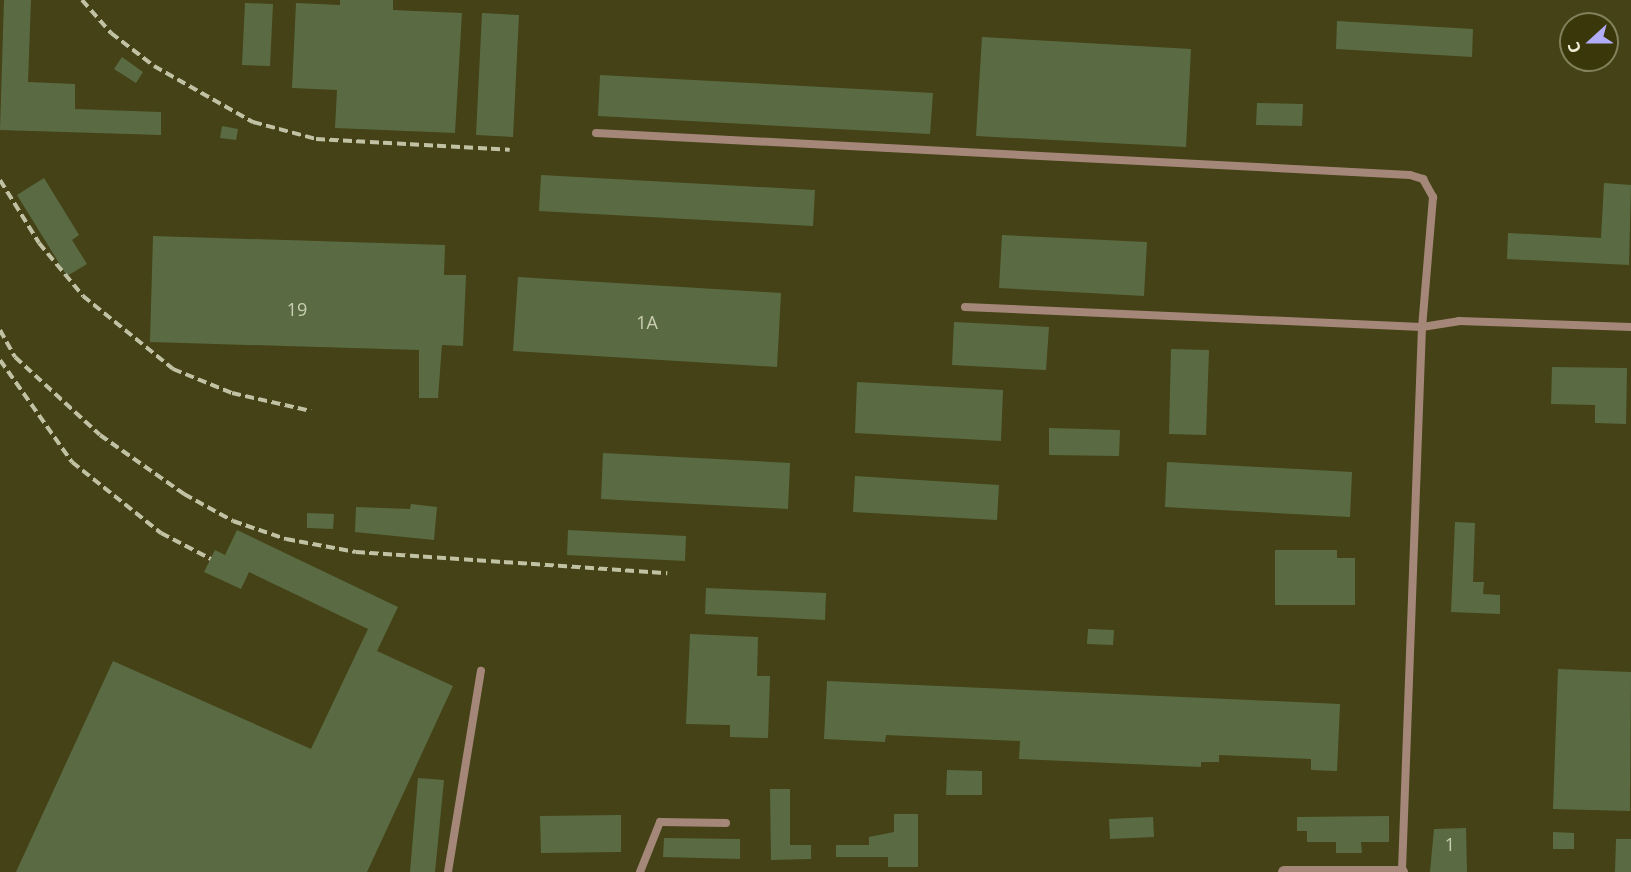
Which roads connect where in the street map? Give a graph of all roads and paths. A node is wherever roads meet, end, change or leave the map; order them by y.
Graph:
1 (596, 134) dead end
2 (965, 307) dead end
3 (1422, 327) junction
4 (1631, 327) edge
5 (481, 670) dead end
6 (726, 823) dead end
7 (1402, 870) edge
8 (448, 872) edge
9 (640, 872) edge
10 (1284, 872) edge

1 - 3 lane
2 - 3 lane
3 - 4 lane
3 - 7 lane
5 - 8 lane
6 - 9 lane
7 - 10 street

